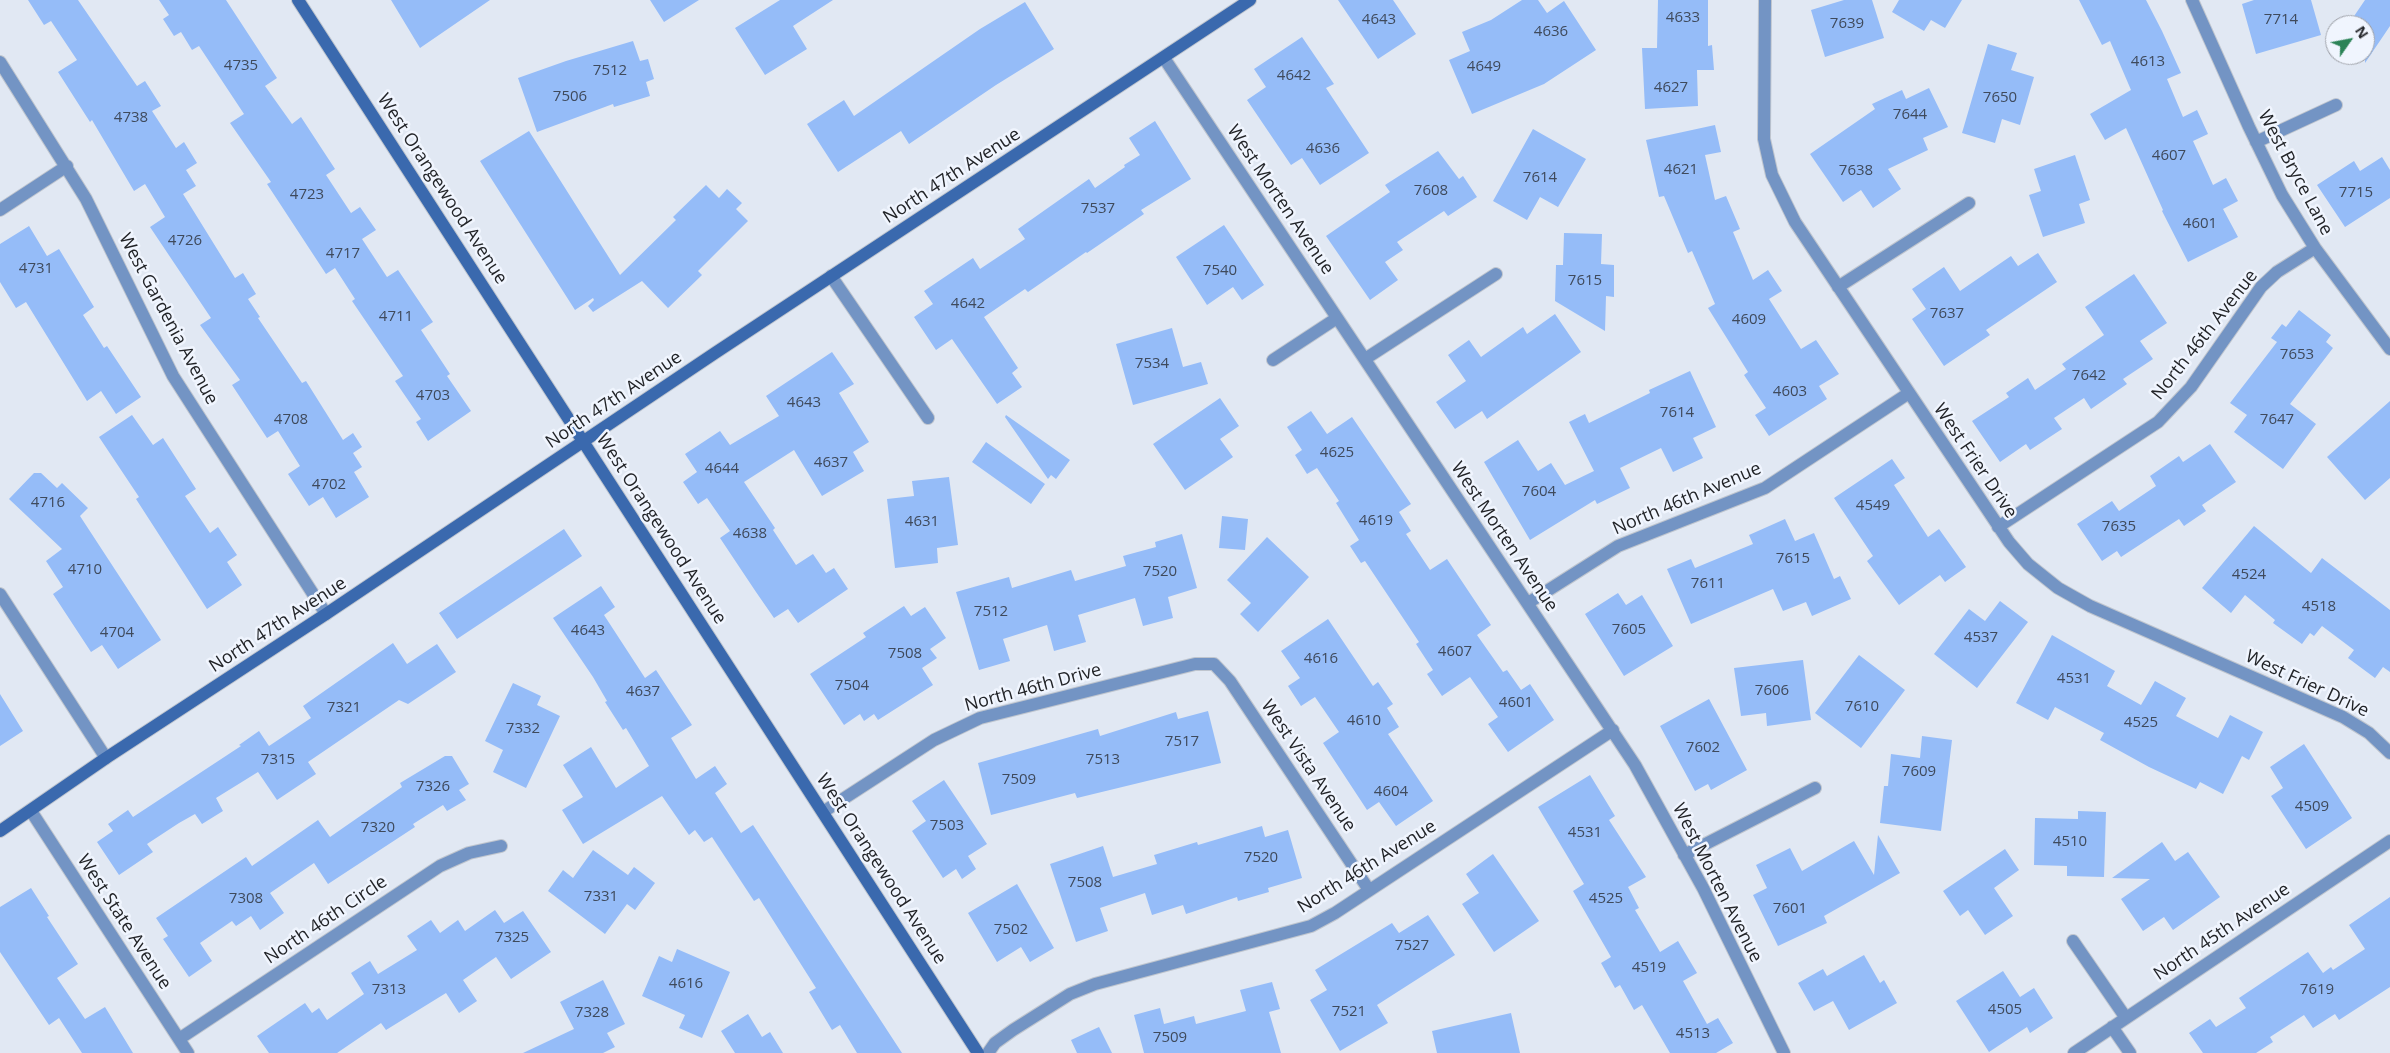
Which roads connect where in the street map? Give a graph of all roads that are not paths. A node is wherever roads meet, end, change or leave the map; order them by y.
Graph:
1 (298, 0) edge
2 (1250, 0) edge
3 (1765, 0) edge
4 (2192, 0) edge
5 (1164, 58) junction
6 (0, 62) edge
7 (2336, 105) dead end
8 (2256, 142) junction
9 (67, 166) junction
10 (1969, 203) dead end
11 (0, 210) edge
12 (2315, 248) junction
13 (1496, 274) dead end
14 (831, 276) junction
15 (1838, 287) junction
16 (1337, 318) junction
17 (2390, 349) edge
18 (1365, 359) junction
19 (1273, 360) dead end
20 (1909, 393) junction
21 (928, 418) dead end
22 (584, 442) junction
23 (1998, 527) junction
24 (0, 594) edge
25 (1528, 603) junction
26 (326, 614) junction
27 (1214, 664) joint
28 (1613, 730) junction
29 (2390, 753) edge
30 (106, 758) junction
31 (1816, 788) dead end
32 (31, 811) junction
33 (823, 812) junction
34 (0, 831) edge
35 (2390, 841) edge
36 (501, 846) dead end
37 (1684, 855) junction
38 (1369, 890) junction
39 (2073, 941) dead end
40 (2126, 1018) junction
41 (2112, 1027) junction
42 (178, 1039) junction
43 (188, 1053) edge
44 (978, 1053) edge
45 (988, 1053) edge
46 (1784, 1053) edge
47 (2074, 1053) edge
48 (2130, 1053) edge

1 - 22 street, West Orangewood Avenue
2 - 5 street, North 47th Avenue
3 - 15 street, West Frier Drive
4 - 8 street, West Bryce Lane
5 - 14 street, North 47th Avenue
5 - 16 street, West Morten Avenue
6 - 9 street, West Gardenia Avenue
7 - 8 street
8 - 12 street, West Bryce Lane
9 - 11 street
9 - 26 street, West Gardenia Avenue
10 - 15 street
12 - 17 street, West Bryce Lane
12 - 23 street, North 46th Avenue
13 - 18 street
14 - 21 street
14 - 22 street, North 47th Avenue
15 - 20 street, West Frier Drive
16 - 18 street, West Morten Avenue
16 - 19 street
18 - 25 street, West Morten Avenue
20 - 23 street, West Frier Drive
20 - 25 street, North 46th Avenue
22 - 26 street, North 47th Avenue
22 - 33 street, West Orangewood Avenue
23 - 29 street, West Frier Drive
24 - 30 street
25 - 28 street, West Morten Avenue
26 - 30 street, North 47th Avenue
27 - 33 street, North 46th Drive
27 - 38 street, West Vista Avenue
28 - 37 street, West Morten Avenue
28 - 38 street, North 46th Avenue
30 - 32 street, North 47th Avenue
31 - 37 street
32 - 34 street, North 47th Avenue
32 - 42 street, West State Avenue
33 - 44 street, West Orangewood Avenue
35 - 40 street, North 45th Avenue
36 - 42 street, North 46th Circle
37 - 46 street, West Morten Avenue
38 - 45 street, North 46th Avenue
39 - 40 street
40 - 41 street, North 45th Avenue
41 - 47 street, North 45th Avenue
41 - 48 street
42 - 43 street, West State Avenue

